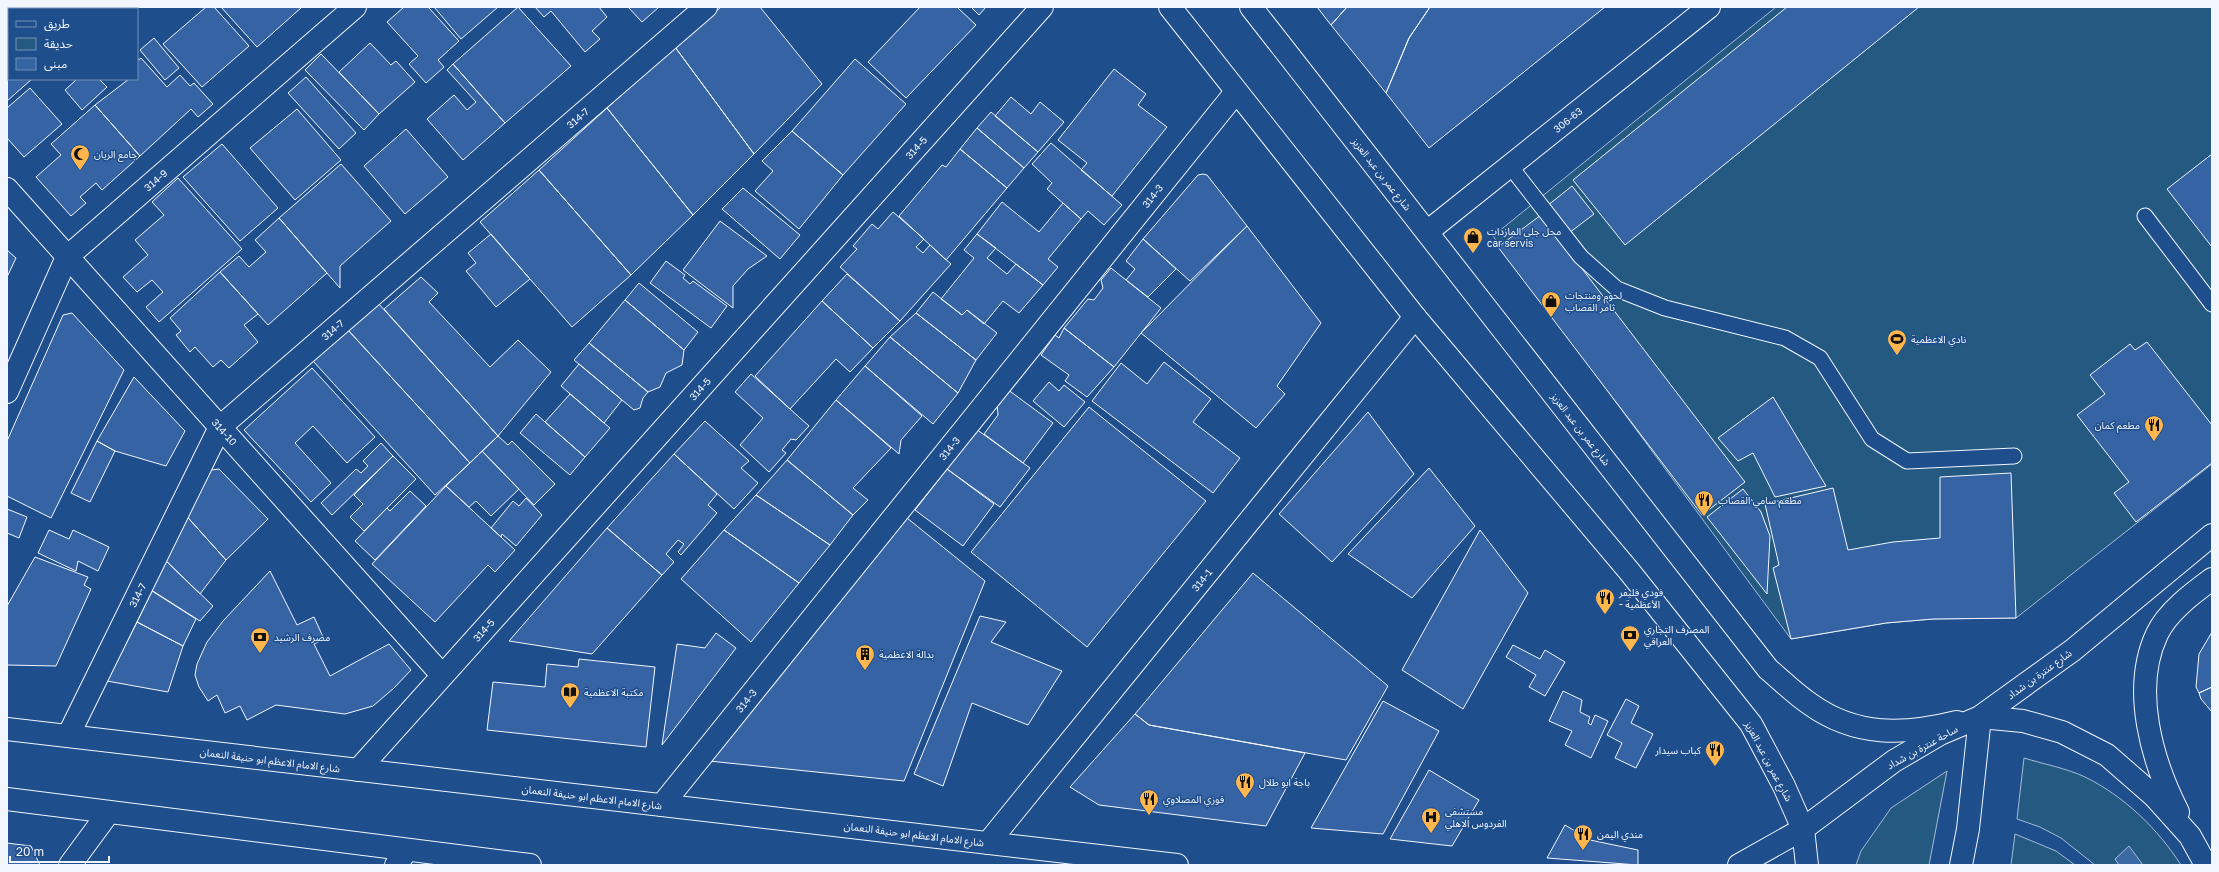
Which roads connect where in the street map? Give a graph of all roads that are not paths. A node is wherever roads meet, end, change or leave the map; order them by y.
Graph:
1 (355, 7) edge
2 (706, 7) edge
3 (1042, 7) edge
4 (1170, 7) edge
5 (1251, 7) edge
6 (1709, 7) edge
7 (1236, 92) junction
8 (1510, 166) junction
9 (7, 189) edge
10 (2145, 216) dead end
11 (1427, 232) junction
12 (67, 257) junction
13 (2212, 304) edge
14 (1415, 317) junction
15 (7, 392) edge
16 (220, 427) junction
17 (2014, 456) dead end
18 (2212, 535) edge
19 (2212, 579) edge
20 (442, 675) junction
21 (1980, 717) junction
22 (7, 729) edge
23 (68, 736) junction
24 (358, 770) junction
25 (7, 799) edge
26 (662, 805) junction
27 (109, 812) junction
28 (1803, 829) junction
29 (1968, 829) junction
30 (2190, 836) junction
31 (988, 843) junction
32 (402, 858) edge
33 (70, 865) edge
34 (530, 865) edge
35 (1177, 865) edge
36 (1739, 865) edge
37 (1807, 865) edge
38 (1961, 865) edge
39 (1971, 865) edge
40 (2206, 865) edge

1 - 12 street, 314-9
2 - 16 street, 314-7
3 - 20 street, 314-5
4 - 7 street, شارع عمر بن عبد العزيز
5 - 11 street, شارع عمر بن عبد العزيز
6 - 8 street, 306-63
7 - 14 street, شارع عمر بن عبد العزيز
7 - 26 street, 314-3
8 - 11 street, 306-63
8 - 17 lane
9 - 12 street, 314-10
10 - 13 lane
11 - 21 street, شارع عمر بن عبد العزيز
12 - 15 street, 314-9
12 - 16 street, 314-10
14 - 28 street, شارع عمر بن عبد العزيز
14 - 31 street, 314-1
16 - 20 street, 314-10
16 - 23 street, 314-7
18 - 21 street, شارع عنترة بن شداد
19 - 30 street
20 - 24 street, 314-5
21 - 28 street, ساحة عنترة بن شداد
21 - 29 street
21 - 30 street, ساحة عنترة بن شداد
22 - 23 street, شارع الامام الاعظم ابو حنيفة النعمان
23 - 24 street, شارع الامام الاعظم ابو حنيفة النعمان
24 - 26 street, شارع الامام الاعظم ابو حنيفة النعمان
25 - 27 street
26 - 31 street, شارع الامام الاعظم ابو حنيفة النعمان
27 - 32 street
27 - 33 street
28 - 36 street
28 - 37 street
29 - 38 street
29 - 39 street
30 - 40 street, ساحة عنترة بن شداد
31 - 35 street, شارع الامام الاعظم ابو حنيفة النعمان
32 - 34 street

